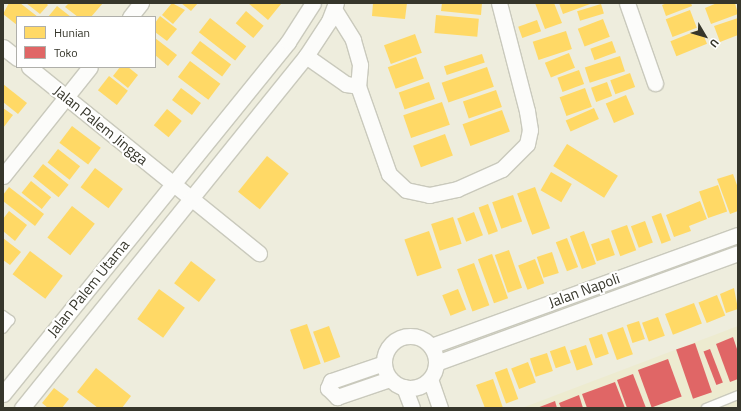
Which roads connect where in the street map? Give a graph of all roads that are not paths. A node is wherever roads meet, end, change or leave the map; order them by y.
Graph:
1 (141, 3) edge
2 (313, 3) edge
3 (499, 3) edge
4 (626, 3) edge
5 (335, 6) edge
6 (131, 16) edge
7 (3, 46) edge
8 (306, 56) junction
9 (16, 57) edge
10 (30, 68) edge
11 (89, 68) edge
12 (655, 83) dead end
13 (358, 86) junction
14 (66, 96) junction
15 (3, 176) edge
16 (172, 183) junction
17 (190, 197) junction
18 (738, 235) edge
19 (738, 252) edge
20 (259, 253) dead end
21 (3, 315) edge
22 (3, 329) edge
23 (431, 346) junction
24 (384, 363) junction
25 (436, 363) junction
26 (390, 378) junction
27 (430, 379) junction
28 (404, 387) junction
29 (3, 394) edge
30 (738, 396) edge
31 (22, 408) edge
32 (412, 408) edge
33 (440, 408) edge
34 (706, 408) edge

1 - 6 street
2 - 16 street, Jalan Palem Utama
3 - 13 street
4 - 12 street
5 - 8 street, Jalan Palem Utama
5 - 13 street
7 - 9 street
8 - 13 street
8 - 17 street, Jalan Palem Utama
10 - 14 street, Jalan Palem Jingga
11 - 14 street
14 - 15 street
14 - 16 street, Jalan Palem Jingga
16 - 17 street
16 - 29 street, Jalan Palem Utama
17 - 20 street
17 - 31 street, Jalan Palem Utama
18 - 23 street, Jalan Napoli
19 - 25 street, Jalan Napoli
21 - 22 lane
23 - 24 street
23 - 25 street
24 - 26 street
24 - 26 street
25 - 27 street
26 - 28 street
27 - 28 street
27 - 33 street
28 - 32 street
30 - 34 lane

